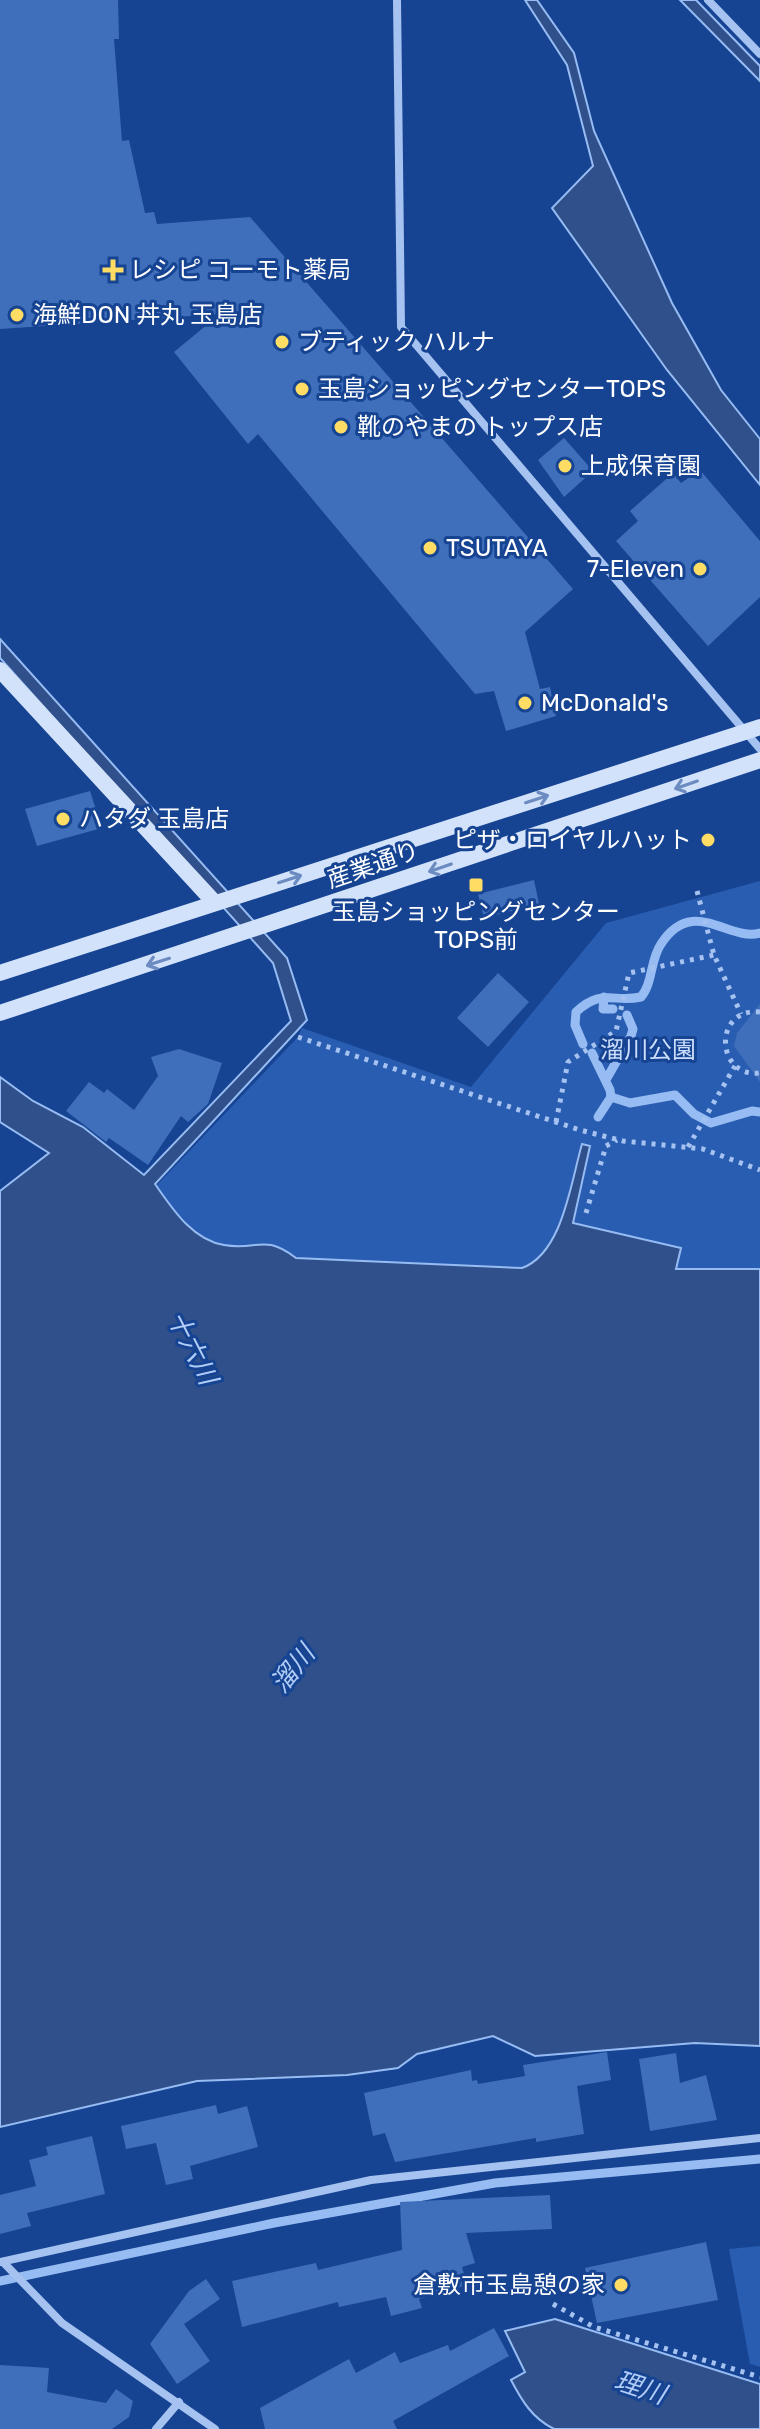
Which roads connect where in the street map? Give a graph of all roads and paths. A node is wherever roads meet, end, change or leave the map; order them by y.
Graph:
1 (397, 0) edge
2 (708, 0) edge
3 (760, 54) edge
4 (0, 670) edge
5 (760, 727) edge
6 (742, 732) junction
7 (760, 749) edge
8 (760, 760) edge
9 (697, 891) dead end
10 (215, 903) junction
11 (714, 955) junction
12 (0, 973) edge
13 (760, 1012) edge
14 (0, 1013) edge
15 (741, 1014) junction
16 (298, 1037) dead end
17 (735, 1066) junction
18 (760, 1073) edge
19 (556, 1122) junction
20 (623, 1141) junction
21 (688, 1147) junction
22 (760, 1170) edge
23 (586, 1213) dead end
24 (760, 2138) edge
25 (2, 2262) edge
26 (553, 2304) dead end
27 (760, 2377) edge
28 (179, 2402) junction
29 (156, 2429) edge
30 (215, 2429) edge

1 - 6 street
2 - 3 street
4 - 10 street
5 - 6 street, 産業通り
6 - 7 street
10 -> 6 street, 産業通り
8 -> 14 street, 産業通り
9 - 11 path
10 - 12 street, 産業通り
11 - 15 path
11 - 19 path
13 - 15 path
15 - 17 path
16 - 19 path
17 - 18 path
17 - 21 path
19 - 20 path
20 - 21 path
20 - 23 path
21 - 22 path
24 - 25 street
25 - 28 street
26 - 27 path
28 - 29 street
28 - 30 street

